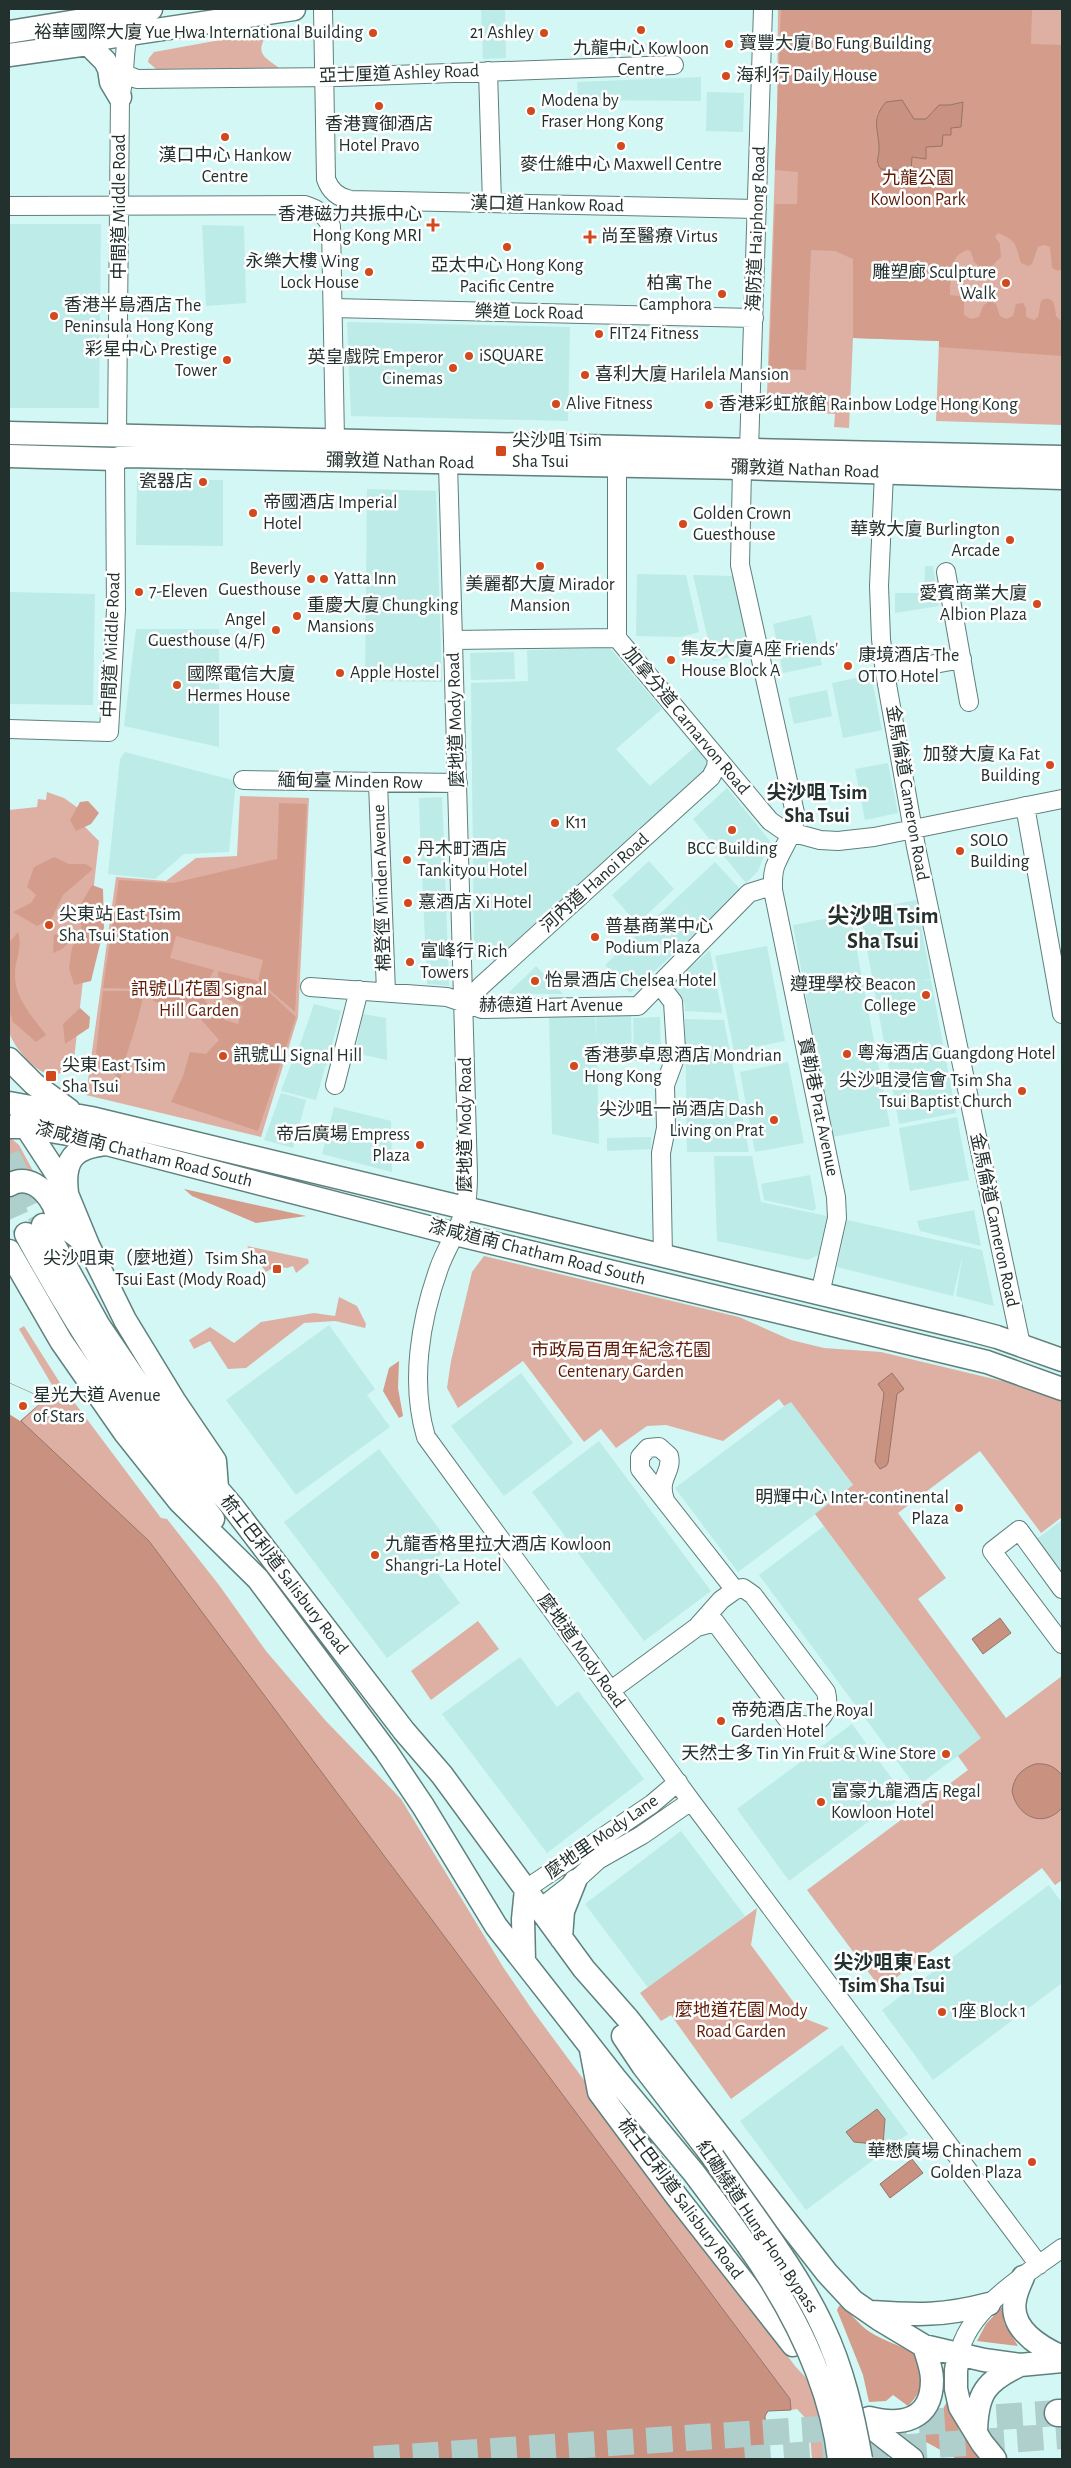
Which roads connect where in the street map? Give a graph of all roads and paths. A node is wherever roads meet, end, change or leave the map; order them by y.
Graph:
1 (294, 9) edge
2 (323, 9) edge
3 (763, 9) edge
4 (143, 10) edge
5 (9, 32) edge
6 (127, 34) junction
7 (88, 44) junction
8 (9, 55) edge
9 (674, 65) dead end
10 (488, 71) junction
11 (125, 74) junction
12 (325, 77) junction
13 (120, 97) junction
14 (492, 204) junction
15 (120, 205) junction
16 (9, 206) edge
17 (757, 209) junction
18 (333, 308) junction
19 (754, 318) junction
20 (9, 433) edge
21 (117, 436) junction
22 (335, 440) junction
23 (9, 456) edge
24 (1062, 457) edge
25 (116, 459) junction
26 (746, 459) junction
27 (448, 464) junction
28 (617, 466) junction
29 (884, 473) junction
30 (1062, 478) edge
31 (946, 572) dead end
32 (617, 638) junction
33 (453, 640) junction
34 (962, 659) junction
35 (885, 673) junction
36 (970, 702) dead end
37 (9, 729) edge
38 (717, 758) junction
39 (378, 783) junction
40 (458, 783) junction
41 (255, 784) dead end
42 (1062, 799) edge
43 (1025, 806) junction
44 (913, 829) junction
45 (792, 832) junction
46 (773, 890) junction
47 (659, 984) junction
48 (310, 987) dead end
49 (359, 990) junction
50 (386, 992) junction
51 (465, 1004) junction
52 (1062, 1014) edge
53 (9, 1059) edge
54 (335, 1085) dead end
55 (9, 1101) edge
56 (74, 1114) junction
57 (18, 1127) edge
58 (110, 1144) junction
59 (9, 1185) edge
60 (68, 1195) junction
61 (465, 1209) junction
62 (455, 1234) junction
63 (88, 1245) junction
64 (9, 1250) tunnel mouth
65 (663, 1256) junction
66 (820, 1294) junction
67 (1020, 1345) junction
68 (1062, 1360) edge
69 (1039, 1381) junction
70 (1062, 1389) edge
71 (216, 1488) junction
72 (664, 1500) dead end
73 (252, 1571) junction
74 (1062, 1589) edge
75 (735, 1590) junction
76 (697, 1627) junction
77 (1062, 1644) edge
78 (610, 1691) junction
79 (678, 1782) junction
80 (691, 1801) junction
81 (575, 1881) junction
82 (526, 1889) junction
83 (539, 1909) junction
84 (561, 1938) junction
85 (524, 1961) junction
86 (584, 1969) junction
87 (589, 2042) junction
88 (643, 2066) joint
89 (615, 2078) joint
90 (1062, 2248) edge
91 (1031, 2271) junction
92 (989, 2304) junction
93 (868, 2312) junction
94 (793, 2345) dead end
95 (924, 2346) junction
96 (959, 2354) junction
97 (1062, 2357) edge
98 (1062, 2361) edge
99 (1020, 2365) junction
100 (976, 2432) junction
101 (839, 2459) edge
102 (861, 2459) edge
103 (912, 2459) edge
104 (995, 2459) edge

1 - 6 main road
2 - 12 street
3 - 17 street, 海防道 Haiphong Road
4 - 5 main road
4 - 6 street, 中間道 Middle Road
6 - 7 main road
6 - 11 street, 中間道 Middle Road
7 - 8 main road
7 - 13 main road
9 - 10 street, 亞士厘道 Ashley Road
10 - 12 street, 亞士厘道 Ashley Road
10 - 14 street
11 - 12 street, 亞士厘道 Ashley Road
11 - 13 street, 中間道 Middle Road
12 - 14 street, 漢口道 Hankow Road
13 - 15 street, 中間道 Middle Road
14 - 17 street, 漢口道 Hankow Road
15 - 16 street
15 - 18 street
15 - 21 street, 中間道 Middle Road
17 - 19 street, 海防道 Haiphong Road
18 - 19 street, 樂道 Lock Road
18 - 22 street
19 - 26 street, 海防道 Haiphong Road
20 - 21 main road, 彌敦道 Nathan Road
21 - 22 main road, 彌敦道 Nathan Road
22 - 26 main road, 彌敦道 Nathan Road
23 - 25 main road, 彌敦道 Nathan Road
24 - 26 main road, 彌敦道 Nathan Road
25 - 27 main road, 彌敦道 Nathan Road
25 - 37 street, 中間道 Middle Road
26 - 28 main road, 彌敦道 Nathan Road
26 - 29 main road, 彌敦道 Nathan Road
26 - 45 street, 海防道 Haiphong Road
27 - 28 main road, 彌敦道 Nathan Road
27 - 33 street, 麼地道 Mody Road
28 - 32 street, 加拿分道 Carnarvon Road
29 - 30 main road, 彌敦道 Nathan Road
29 - 35 street, 金馬倫道 Cameron Road
31 - 34 street
32 - 33 street
32 - 38 street, 加拿分道 Carnarvon Road
33 - 40 street, 麼地道 Mody Road
34 - 35 street
34 - 36 street
35 - 44 street, 金馬倫道 Cameron Road
38 - 45 street, 加拿分道 Carnarvon Road
38 - 51 street, 河內道 Hanoi Road
39 - 40 street, 緬甸臺 Minden Row
39 - 41 street, 緬甸臺 Minden Row
39 - 50 street, 棉登徑 Minden Avenue
40 - 51 street, 麼地道 Mody Road
42 - 43 street, 加拿分道 Carnarvon Road
43 - 44 street, 加拿分道 Carnarvon Road
43 - 52 street
44 - 45 street, 加拿分道 Carnarvon Road
44 - 67 street, 金馬倫道 Cameron Road
45 - 46 street
46 - 47 street, 赫德道 Hart Avenue
46 - 66 street, 寶勒巷 Prat Avenue
47 - 51 street, 赫德道 Hart Avenue
47 - 65 street
48 - 49 street, 赫德道 Hart Avenue
49 - 50 street, 赫德道 Hart Avenue
49 - 54 street, 棉登徑 Minden Avenue
50 - 51 street, 赫德道 Hart Avenue
51 - 61 street, 麼地道 Mody Road
53 - 56 main road
55 - 56 main road, 漆咸道南 Chatham Road South
55 - 57 main road, 梳士巴利道 Salisbury Road
56 - 61 main road, 漆咸道南 Chatham Road South
57 - 58 main road, 漆咸道南 Chatham Road South
57 - 60 main road, 梳士巴利道 Salisbury Road
58 - 60 main road
58 - 62 main road, 漆咸道南 Chatham Road South
59 - 63 main road
60 - 63 main road, 梳士巴利道 Salisbury Road
61 - 62 street, 麼地道 Mody Road
61 - 65 main road, 漆咸道南 Chatham Road South
62 - 69 main road, 漆咸道南 Chatham Road South
62 - 78 street, 麼地道 Mody Road
63 - 71 main road, 梳士巴利道 Salisbury Road
64 - 73 main road, 梳士巴利道 Salisbury Road
65 - 66 main road, 漆咸道南 Chatham Road South
66 - 67 main road, 漆咸道南 Chatham Road South
67 - 68 main road, 漆咸道南 Chatham Road South
67 - 69 main road
69 - 70 main road, 漆咸道南 Chatham Road South
71 - 73 main road
71 - 82 main road, 梳士巴利道 Salisbury Road
72 - 75 street
73 - 85 main road, 梳士巴利道 Salisbury Road
74 - 77 street
75 - 76 street
75 - 76 street
76 - 78 street
78 - 79 street, 麼地道 Mody Road
79 - 80 street, 麼地道 Mody Road
79 - 82 street, 麼地里 Mody Lane
80 - 81 street, 麼地里 Mody Lane
80 - 91 street, 麼地道 Mody Road
81 - 83 street, 麼地里 Mody Lane
81 - 84 main road
82 - 83 main road, 梳士巴利道 Salisbury Road
82 - 85 main road
83 - 84 main road, 梳士巴利道 Salisbury Road
84 - 86 main road, 梳士巴利道 Salisbury Road
85 - 87 main road, 梳士巴利道 Salisbury Road
86 - 88 main road, 梳士巴利道 Salisbury Road
86 - 93 main road, 梳士巴利道 Salisbury Road
87 - 89 main road, 梳士巴利道 Salisbury Road
87 - 94 main road, 梳士巴利道 Salisbury Road
88 - 102 main road, 紅磡繞道 Hung Hom Bypass, bridge
89 - 101 main road, 紅磡繞道 Hung Hom Bypass, bridge
90 - 91 street
91 - 92 street
91 - 97 main road
92 - 93 main road
92 - 96 street
93 - 95 main road, 梳士巴利道 Salisbury Road
95 - 96 main road, 梳士巴利道 Salisbury Road
95 - 103 main road
96 - 99 main road, 梳士巴利道 Salisbury Road
96 - 100 main road
98 - 99 main road
99 - 100 main road
100 - 104 main road

